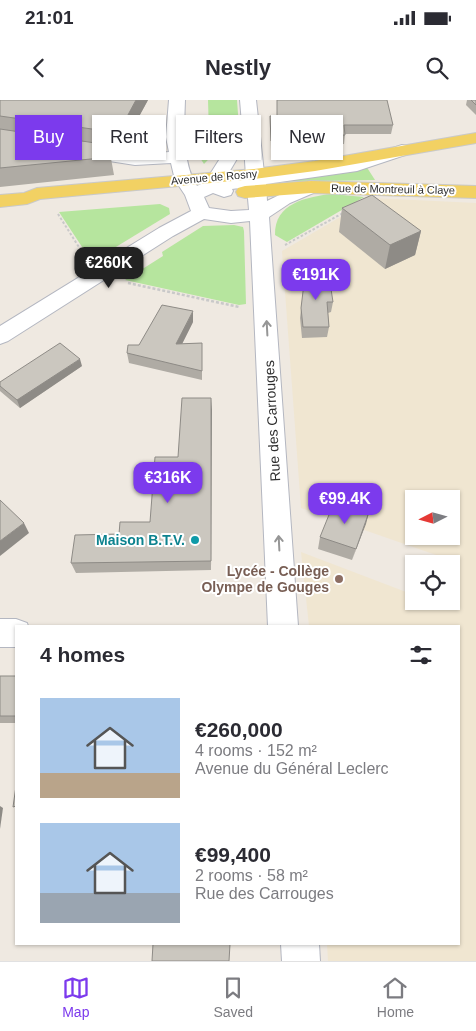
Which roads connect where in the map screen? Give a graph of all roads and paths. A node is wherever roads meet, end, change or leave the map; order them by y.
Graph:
1 (177, 100) edge
2 (248, 100) edge
3 (249, 115) edge
4 (476, 138) edge
5 (0, 139) edge
6 (402, 150) junction
7 (232, 160) edge
8 (253, 160) edge
9 (256, 182) junction
10 (188, 183) junction
11 (219, 185) junction
12 (311, 187) junction
13 (396, 188) junction
14 (476, 192) edge
15 (0, 201) edge
16 (344, 212) edge
17 (259, 215) junction
18 (261, 240) junction
19 (0, 336) edge
20 (283, 625) edge
21 (15, 633) edge
22 (0, 634) edge
23 (300, 945) edge
24 (301, 961) edge

1 - 10 street
2 - 3 street, Rue des Carrouges
4 - 6 main road, Avenue de Rosny
5 - 10 street
6 - 9 street, Avenue de Rosny
6 - 13 main road
7 - 11 street
8 - 9 street, Rue des Carrouges
9 - 11 main road, Avenue de Rosny
9 - 12 main road, Rue de Montreuil à Claye
9 - 17 street, Rue des Carrouges
10 - 11 main road, Avenue de Rosny
10 - 15 main road, Avenue de Rosny
10 - 17 street
10 - 19 street
12 - 13 main road, Rue de Montreuil à Claye
12 - 17 street
13 - 14 main road, Rue de Montreuil à Claye
16 - 18 path
17 - 18 street, Rue des Carrouges
20 -> 18 street, Rue des Carrouges
21 - 22 street
23 - 24 street

